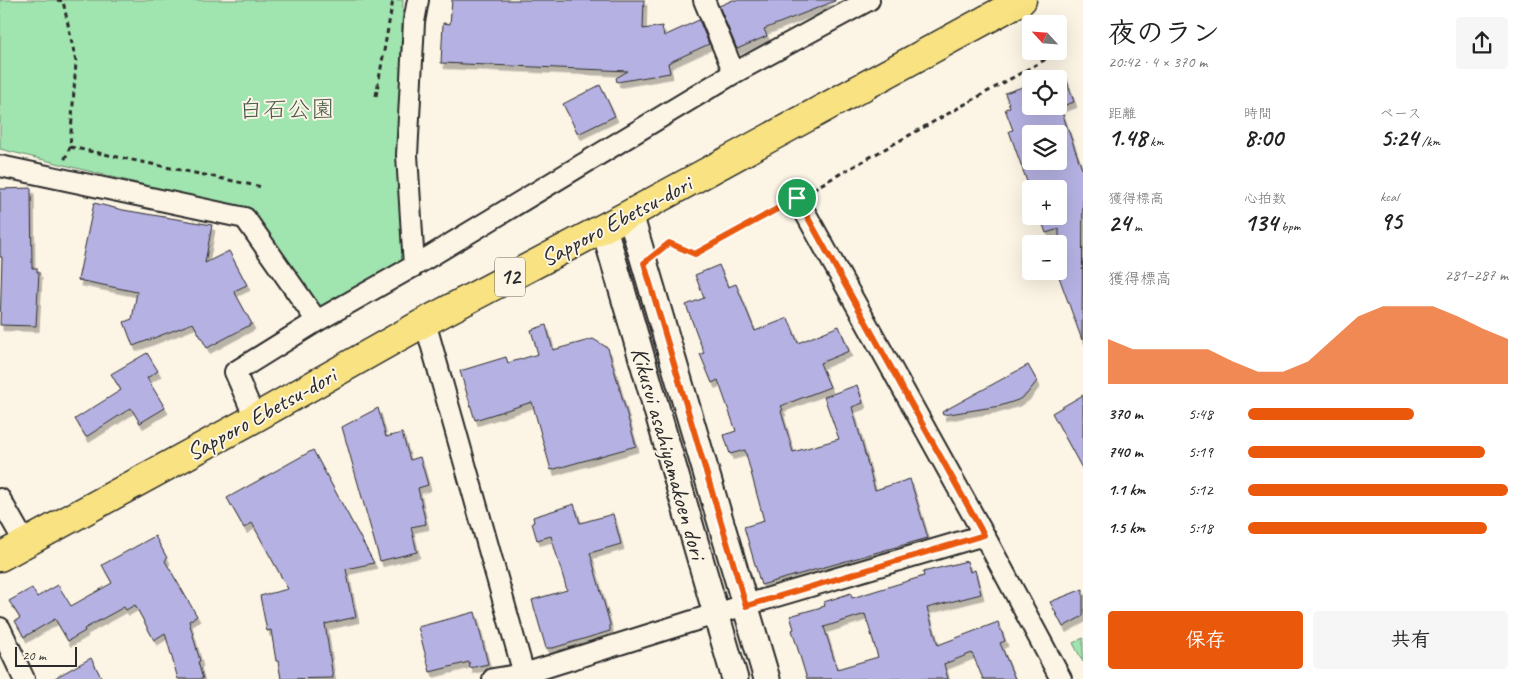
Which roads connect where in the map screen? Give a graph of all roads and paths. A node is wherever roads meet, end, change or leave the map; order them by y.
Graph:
1 (56, 0) edge
2 (64, 0) edge
3 (393, 0) edge
4 (418, 0) edge
5 (704, 0) edge
6 (869, 0) edge
7 (1022, 0) edge
8 (1044, 60) edge
9 (734, 73) junction
10 (376, 96) dead end
11 (70, 147) junction
12 (0, 166) edge
13 (57, 178) junction
14 (262, 186) dead end
15 (797, 198) junction
16 (630, 214) junction
17 (604, 228) junction
18 (644, 263) junction
19 (414, 266) junction
20 (317, 321) junction
21 (425, 322) junction
22 (255, 418) junction
23 (0, 499) edge
24 (984, 535) junction
25 (25, 543) junction
26 (0, 557) edge
27 (746, 606) junction
28 (716, 614) junction
29 (0, 628) edge
30 (524, 677) edge
31 (24, 679) edge
32 (493, 679) edge
33 (735, 679) edge
34 (767, 679) edge
35 (1061, 679) edge

1 - 2 path
2 - 11 path
3 - 10 path
4 - 19 street
5 - 9 street
6 - 9 street
7 - 16 highway, Sapporo Ebetsu-dori / 12
8 - 15 path
9 - 19 street
11 - 13 path
11 - 14 path
12 - 13 street
13 - 20 street
15 - 18 path
15 - 24 street
16 - 17 highway, Sapporo Ebetsu-dori / 12
16 - 18 street, Kikusui asahiyamakoen dori
17 - 21 highway, Sapporo Ebetsu-dori / 12
17 - 28 street, Kikusui asahiyamakoen dori
18 - 27 street, Kikusui asahiyamakoen dori
19 - 20 street
20 - 22 street
21 - 22 highway, Sapporo Ebetsu-dori / 12
21 - 30 street
22 - 25 highway, Sapporo Ebetsu-dori / 12
23 - 25 street
24 - 27 street
24 - 35 street
25 - 26 highway, Sapporo Ebetsu-dori / 12
27 - 28 street
27 - 34 street, Kikusui asahiyamakoen dori
28 - 30 street
28 - 33 street, Kikusui asahiyamakoen dori
29 - 31 street
30 - 32 street

